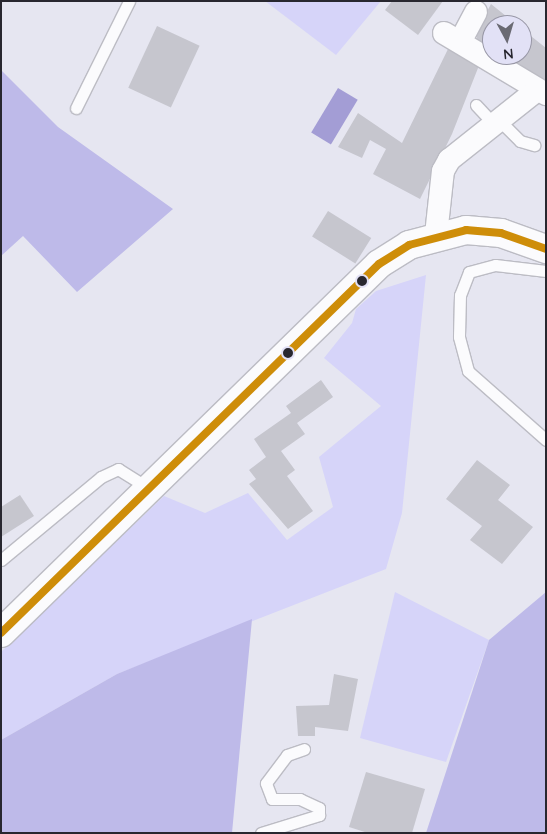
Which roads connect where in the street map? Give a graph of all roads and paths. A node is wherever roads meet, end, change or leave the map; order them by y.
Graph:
1 (129, 1) edge
2 (476, 12) dead end
3 (541, 92) edge
4 (476, 104) dead end
5 (76, 108) dead end
6 (495, 121) junction
7 (534, 146) dead end
8 (436, 235) junction
9 (546, 249) edge
10 (546, 271) edge
11 (546, 440) edge
12 (150, 489) junction
13 (1, 560) edge
14 (1, 633) edge
15 (304, 749) dead end
16 (261, 833) edge

1 - 5 lane
2 - 3 street
3 - 6 street
4 - 6 lane
6 - 7 lane
6 - 8 street
8 - 9 street
8 - 12 street
10 - 11 lane
12 - 13 lane
12 - 14 street
15 - 16 lane

